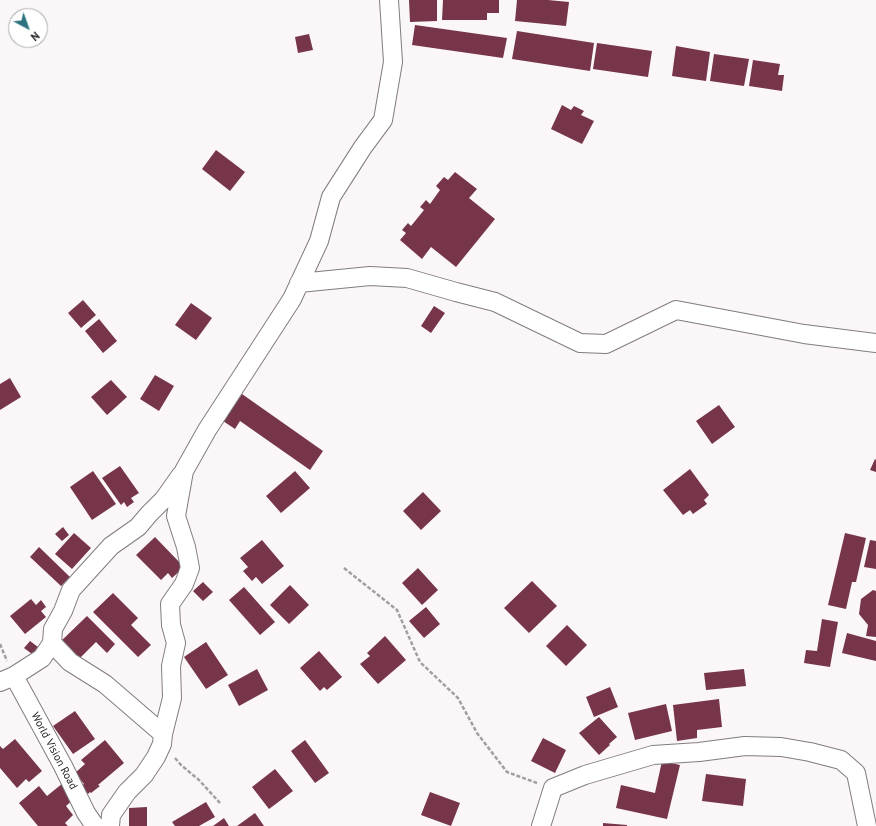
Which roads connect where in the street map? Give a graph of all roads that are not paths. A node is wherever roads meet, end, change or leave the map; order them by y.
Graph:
1 (390, 0) edge
2 (299, 283) junction
3 (876, 343) edge
4 (184, 471) junction
5 (52, 643) junction
6 (7, 679) edge
7 (163, 739) junction
8 (95, 826) edge
9 (110, 826) edge
10 (541, 826) edge
11 (867, 826) edge

1 - 2 street
2 - 3 street
2 - 4 street
4 - 5 street
4 - 7 street
5 - 6 street
5 - 7 street
6 - 8 street, World Vision Road
7 - 9 street
10 - 11 street

